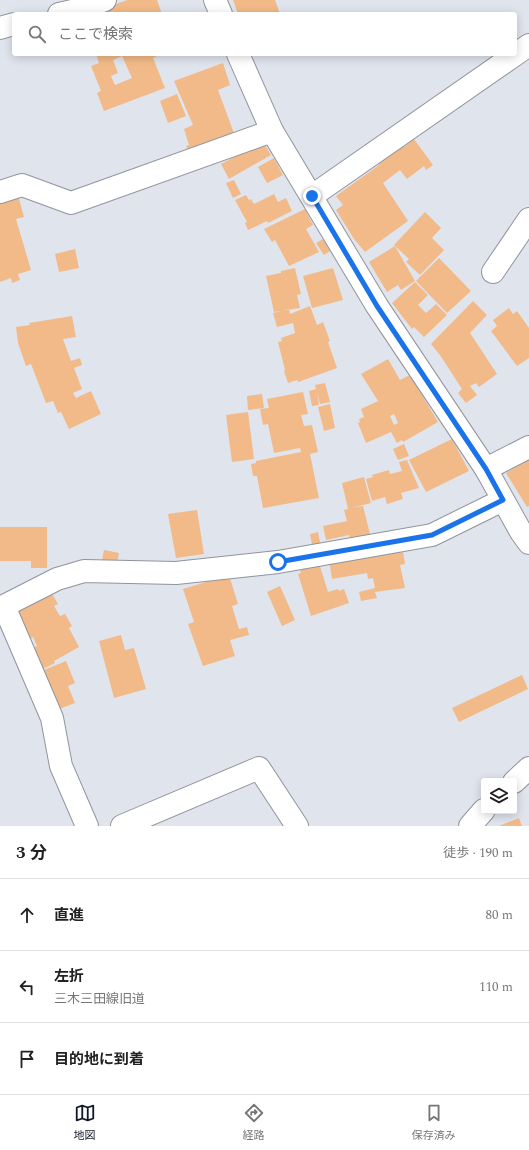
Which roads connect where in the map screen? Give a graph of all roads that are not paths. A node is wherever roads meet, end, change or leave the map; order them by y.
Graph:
1 (105, 0) edge
2 (215, 0) edge
3 (68, 12) edge
4 (220, 12) edge
5 (12, 25) edge
6 (0, 28) edge
7 (529, 45) edge
8 (517, 53) edge
9 (239, 56) edge
10 (513, 56) edge
11 (272, 131) junction
12 (0, 192) edge
13 (312, 196) junction
14 (529, 219) edge
15 (493, 272) dead end
16 (529, 447) edge
17 (486, 469) junction
18 (503, 500) junction
19 (529, 543) edge
20 (2, 607) edge
21 (529, 768) edge
22 (517, 779) edge
23 (88, 826) edge
24 (122, 826) edge
25 (297, 826) edge

1 - 3 street
2 - 4 street
5 - 6 street
7 - 8 street
9 - 11 street
10 - 13 street
11 - 12 street
11 - 13 street
13 - 17 street
14 - 15 street
16 - 17 street
17 - 18 street
18 - 19 street
18 - 20 street
20 - 23 street
21 - 22 street
24 - 25 street

